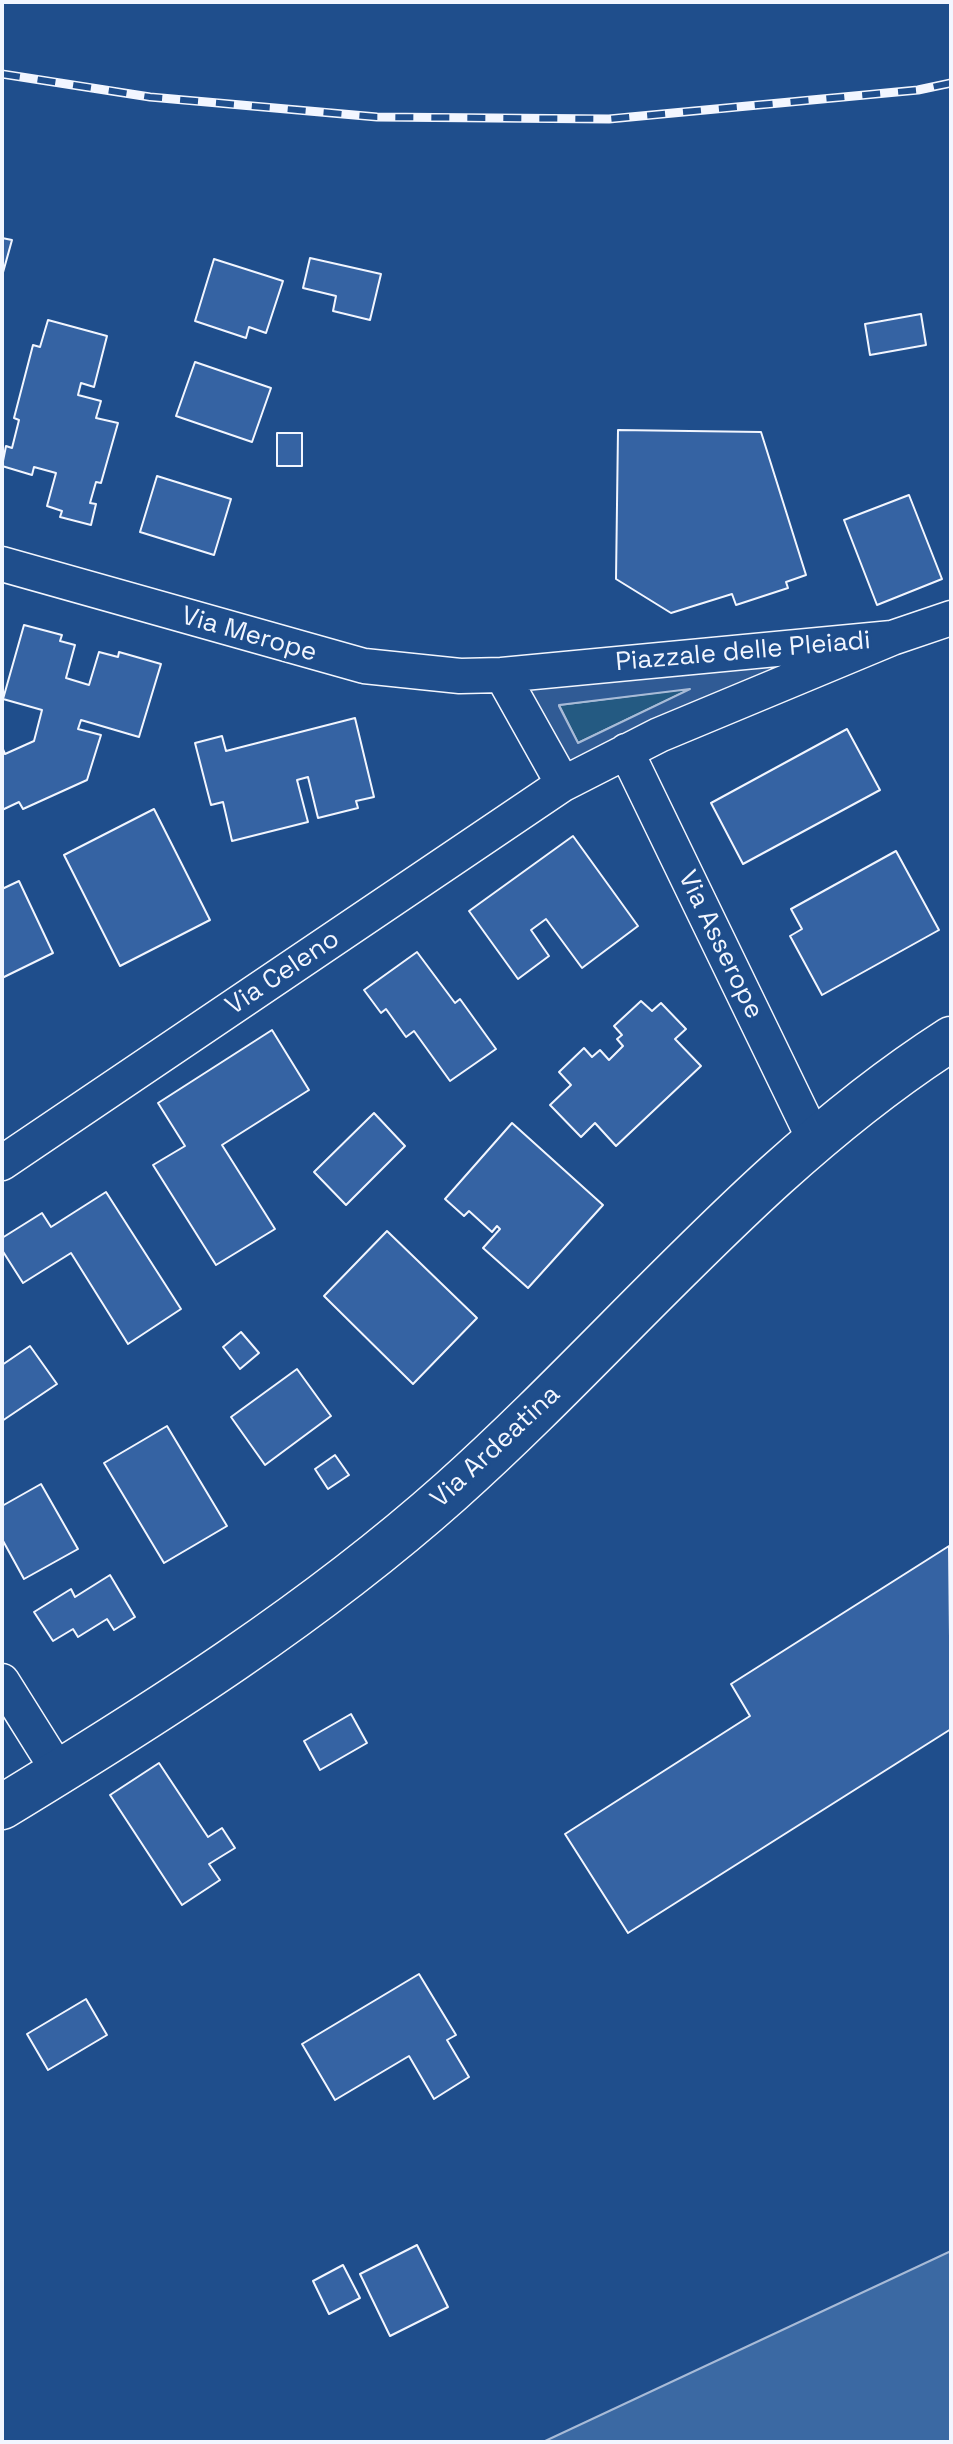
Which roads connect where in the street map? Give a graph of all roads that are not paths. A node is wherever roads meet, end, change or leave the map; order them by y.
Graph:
1 (2, 564) edge
2 (951, 618) edge
3 (892, 638) junction
4 (502, 675) junction
5 (626, 751) junction
6 (563, 784) junction
7 (951, 1039) edge
8 (814, 1139) junction
9 (2, 1163) edge
10 (2, 1681) edge
11 (59, 1772) junction
12 (2, 1807) edge

1 - 4 street, Via Merope
2 - 3 street
3 - 4 street, Piazzale delle Pleiadi
3 - 5 street, Piazzale delle Pleiadi
4 - 6 street
5 - 6 street, Piazzale delle Pleiadi
5 - 8 street, Via Asserope
6 - 9 street, Via Celeno
7 - 8 main road, Via Ardeatina
8 - 11 main road, Via Ardeatina
10 - 11 street
11 - 12 main road, Via Ardeatina

